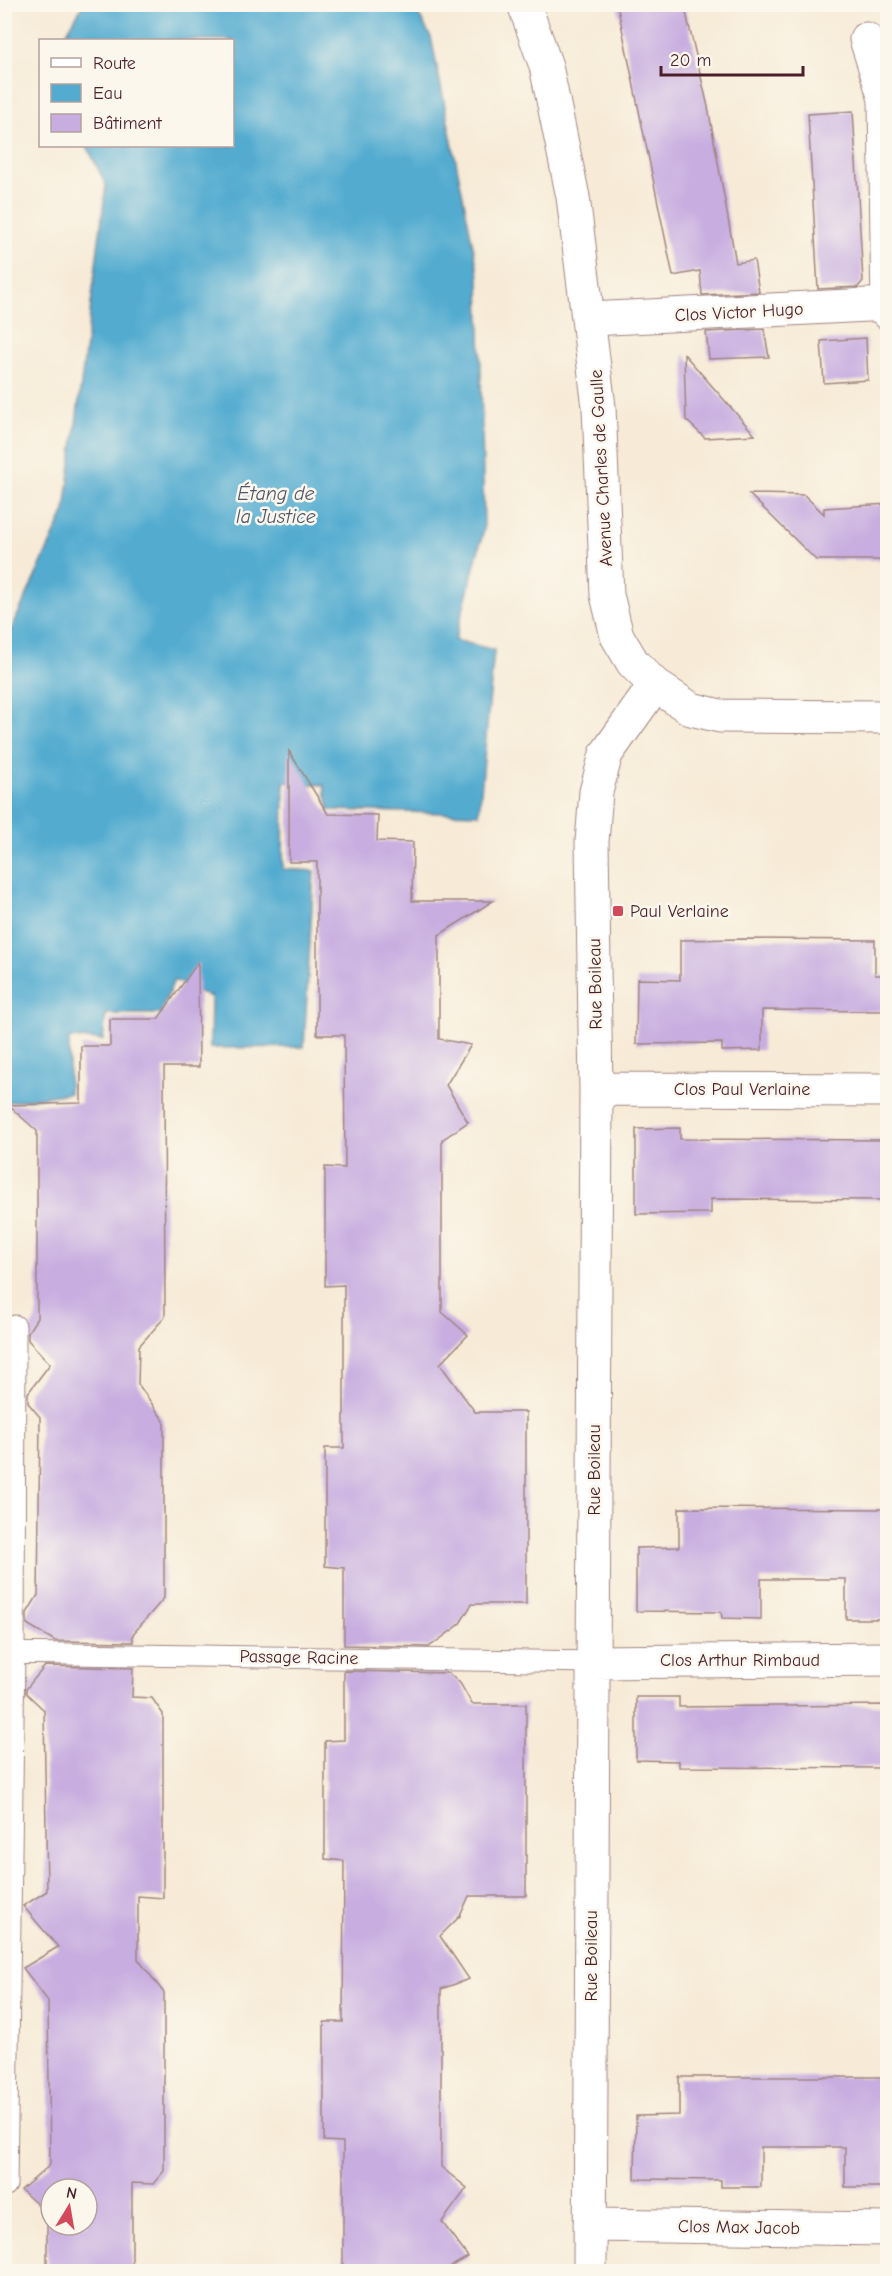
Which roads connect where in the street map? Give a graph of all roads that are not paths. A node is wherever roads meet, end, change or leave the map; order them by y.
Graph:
1 (524, 4) edge
2 (866, 39) dead end
3 (887, 304) edge
4 (888, 313) edge
5 (590, 319) junction
6 (655, 685) junction
7 (888, 717) edge
8 (596, 1089) junction
9 (888, 1090) edge
10 (15, 1326) dead end
11 (9, 1653) edge
12 (888, 1659) edge
13 (592, 1662) junction
14 (6, 2185) dead end
15 (590, 2225) junction
16 (888, 2229) edge
17 (590, 2271) edge

1 - 5 street, Avenue Charles de Gaulle
2 - 3 street
3 - 4 street
3 - 5 street, Clos Victor Hugo
5 - 6 street, Avenue Charles de Gaulle
6 - 7 street, Avenue Charles de Gaulle
6 - 8 street, Rue Boileau
8 - 9 street, Clos Paul Verlaine
8 - 13 street, Rue Boileau
10 - 11 lane
11 - 13 lane, Passage Racine
11 - 14 lane
12 - 13 street, Clos Arthur Rimbaud
13 - 15 street, Rue Boileau
15 - 16 street, Clos Max Jacob
15 - 17 street, Rue Boileau

